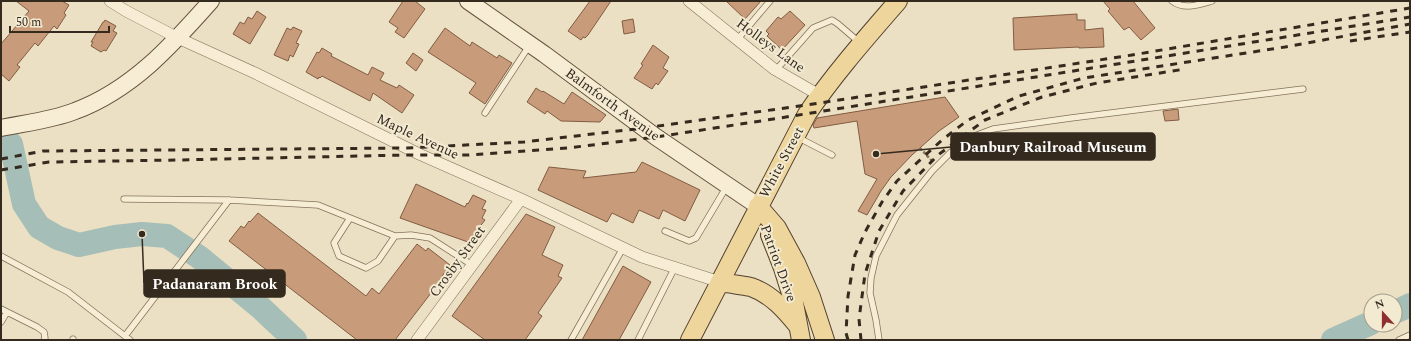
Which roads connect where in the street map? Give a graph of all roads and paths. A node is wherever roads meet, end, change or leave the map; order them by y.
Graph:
1 (110, 1) edge
2 (211, 1) edge
3 (468, 1) edge
4 (689, 1) edge
5 (770, 1) edge
6 (898, 1) edge
7 (1172, 1) edge
8 (1212, 1) edge
9 (178, 38) junction
10 (737, 40) junction
11 (861, 43) junction
12 (530, 44) junction
13 (776, 70) junction
14 (1303, 89) dead end
15 (819, 95) junction
16 (485, 113) dead end
17 (1, 128) edge
18 (795, 136) junction
19 (920, 148) dead end
20 (832, 155) dead end
21 (937, 166) junction
22 (728, 186) junction
23 (124, 199) dead end
24 (521, 199) junction
25 (229, 200) junction
26 (758, 206) junction
27 (350, 218) junction
28 (665, 230) dead end
29 (395, 236) junction
30 (623, 248) junction
31 (1, 256) edge
32 (472, 265) junction
33 (675, 267) junction
34 (720, 282) junction
35 (1, 309) edge
36 (7, 312) junction
37 (1, 322) edge
38 (800, 334) edge
39 (1410, 335) edge
40 (125, 336) junction
41 (44, 340) edge
42 (130, 340) edge
43 (417, 340) edge
44 (571, 340) edge
45 (638, 340) edge
46 (690, 340) edge
47 (825, 340) edge
48 (879, 340) edge
49 (1399, 340) edge

1 - 9 street, Maple Avenue
2 - 9 street
3 - 12 street, Balmforth Avenue
4 - 10 street, Holleys Lane
5 - 10 lane
6 - 11 main road, White Street
7 - 8 lane
9 - 17 street
9 - 24 street, Maple Avenue
10 - 13 street, Holleys Lane
11 - 13 lane
11 - 15 main road, White Street
12 - 16 lane
12 - 22 street, Balmforth Avenue
13 - 15 street, Holleys Lane
14 - 21 lane
15 - 18 main road, White Street
18 - 20 lane
18 - 26 main road, White Street
19 - 21 path
21 - 48 lane
22 - 26 street, Balmforth Avenue
22 - 28 lane
23 - 25 lane
24 - 30 street, Maple Avenue
24 - 32 street, Crosby Street
25 - 27 lane
25 - 40 lane
26 - 34 main road, White Street
26 - 38 main road, Patriot Drive
26 - 47 main road, Patriot Drive
27 - 29 lane
27 - 29 lane
29 - 32 lane
30 - 33 street, Maple Avenue
30 - 44 lane
31 - 40 lane
32 - 43 street, Crosby Street
33 - 34 street, Maple Avenue
33 - 45 lane
34 - 38 main road, Patriot Drive
34 - 46 main road, White Street
35 - 36 lane
36 - 37 lane
36 - 41 lane
39 - 49 lane
40 - 42 lane

